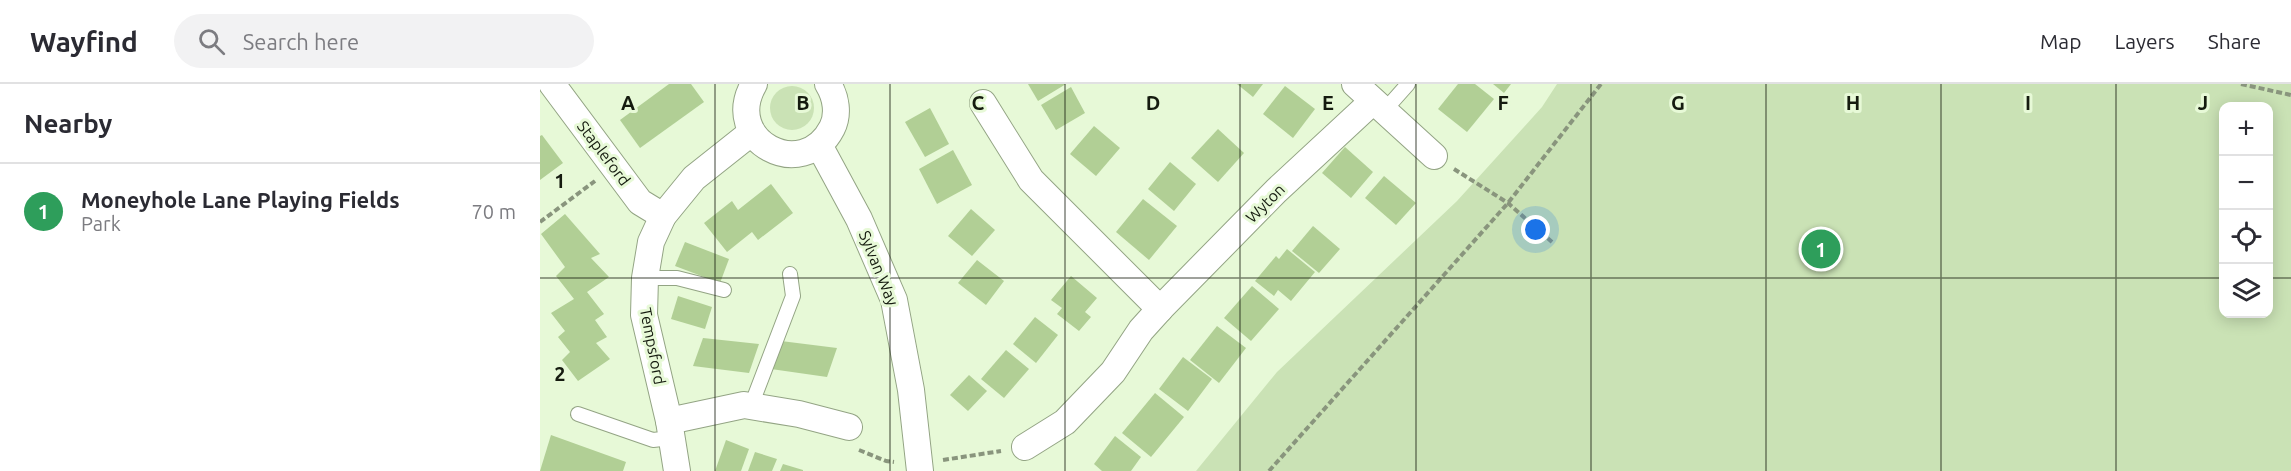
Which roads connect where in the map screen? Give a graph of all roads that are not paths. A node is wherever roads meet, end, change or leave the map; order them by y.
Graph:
1 (552, 84) edge
2 (754, 84) edge
3 (1408, 84) edge
4 (830, 85) edge
5 (1370, 99) edge
6 (983, 103) dead end
7 (752, 132) junction
8 (819, 145) junction
9 (1434, 156) road end
10 (663, 216) junction
11 (790, 274) dead end
12 (645, 278) junction
13 (724, 290) dead end
14 (1160, 309) junction
15 (751, 406) junction
16 (578, 414) dead end
17 (849, 426) dead end
18 (670, 430) junction
19 (1025, 447) dead end
20 (677, 471) edge
21 (920, 471) edge

1 - 10 street, Stapleford
2 - 7 street
3 - 5 lane
4 - 8 street
5 - 9 street
5 - 14 street, Wyton
6 - 14 street
7 - 8 street
7 - 10 street, Tempsford
8 - 21 street, Sylvan Way
10 - 12 street, Tempsford
11 - 15 lane
12 - 13 lane
12 - 18 street, Tempsford
14 - 19 street, Wyton
15 - 17 street
15 - 18 street
16 - 18 lane
18 - 20 street, Tempsford

